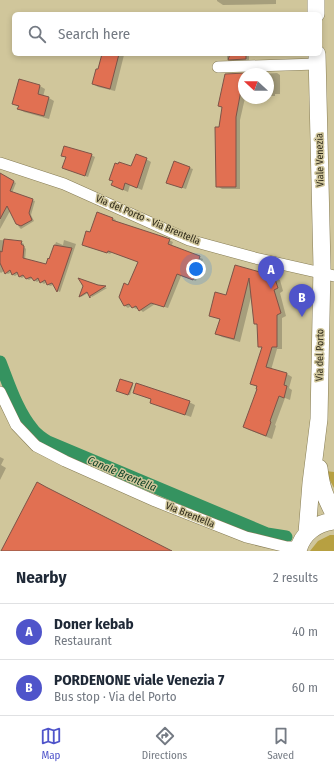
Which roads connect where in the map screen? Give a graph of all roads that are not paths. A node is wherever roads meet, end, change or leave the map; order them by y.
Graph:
1 (316, 0) edge
2 (316, 12) edge
3 (317, 59) edge
4 (218, 67) dead end
5 (0, 163) edge
6 (326, 272) edge
7 (0, 392) edge
8 (316, 444) junction
9 (334, 514) edge
10 (334, 521) edge
11 (301, 544) edge

1 - 2 main road
3 - 4 street
3 - 6 main road, Viale Venezia
5 - 6 street, Via del Porto - Via Brentella
6 - 8 main road, Via del Porto
7 - 11 street, Via Brentella
8 - 9 main road, Via del Porto
8 - 11 main road, Via del Porto
10 - 11 main road

